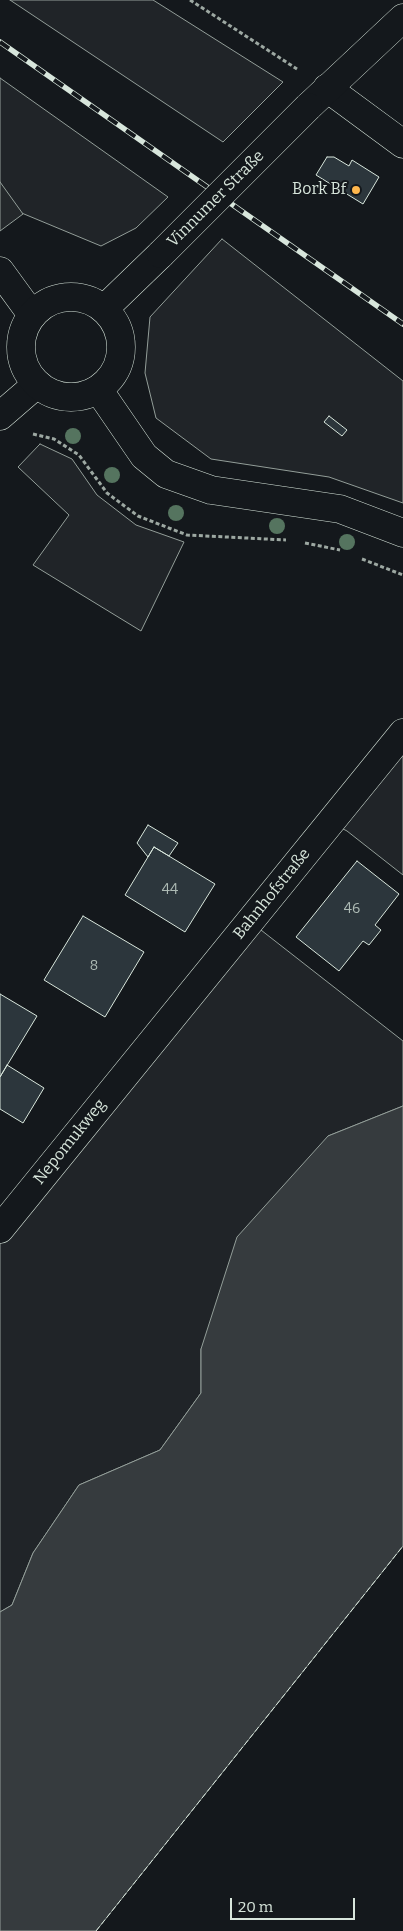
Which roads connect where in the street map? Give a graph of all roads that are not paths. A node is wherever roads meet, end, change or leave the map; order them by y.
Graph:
1 (403, 18) edge
2 (327, 88) junction
3 (403, 144) edge
4 (0, 271) edge
5 (104, 309) junction
6 (32, 315) junction
7 (37, 384) junction
8 (98, 389) junction
9 (0, 416) edge
10 (403, 533) edge
11 (403, 733) edge
12 (141, 1055) joint
13 (0, 1228) edge

1 - 2 street, Vinnumer Straße
2 - 3 street
2 - 5 street, Vinnumer Straße, bridge
4 - 6 street
5 - 6 street
5 - 8 street
6 - 7 street
7 - 8 street
7 - 9 street
8 - 10 street
11 - 12 street, Bahnhofstraße
12 - 13 street, Nepomukweg

